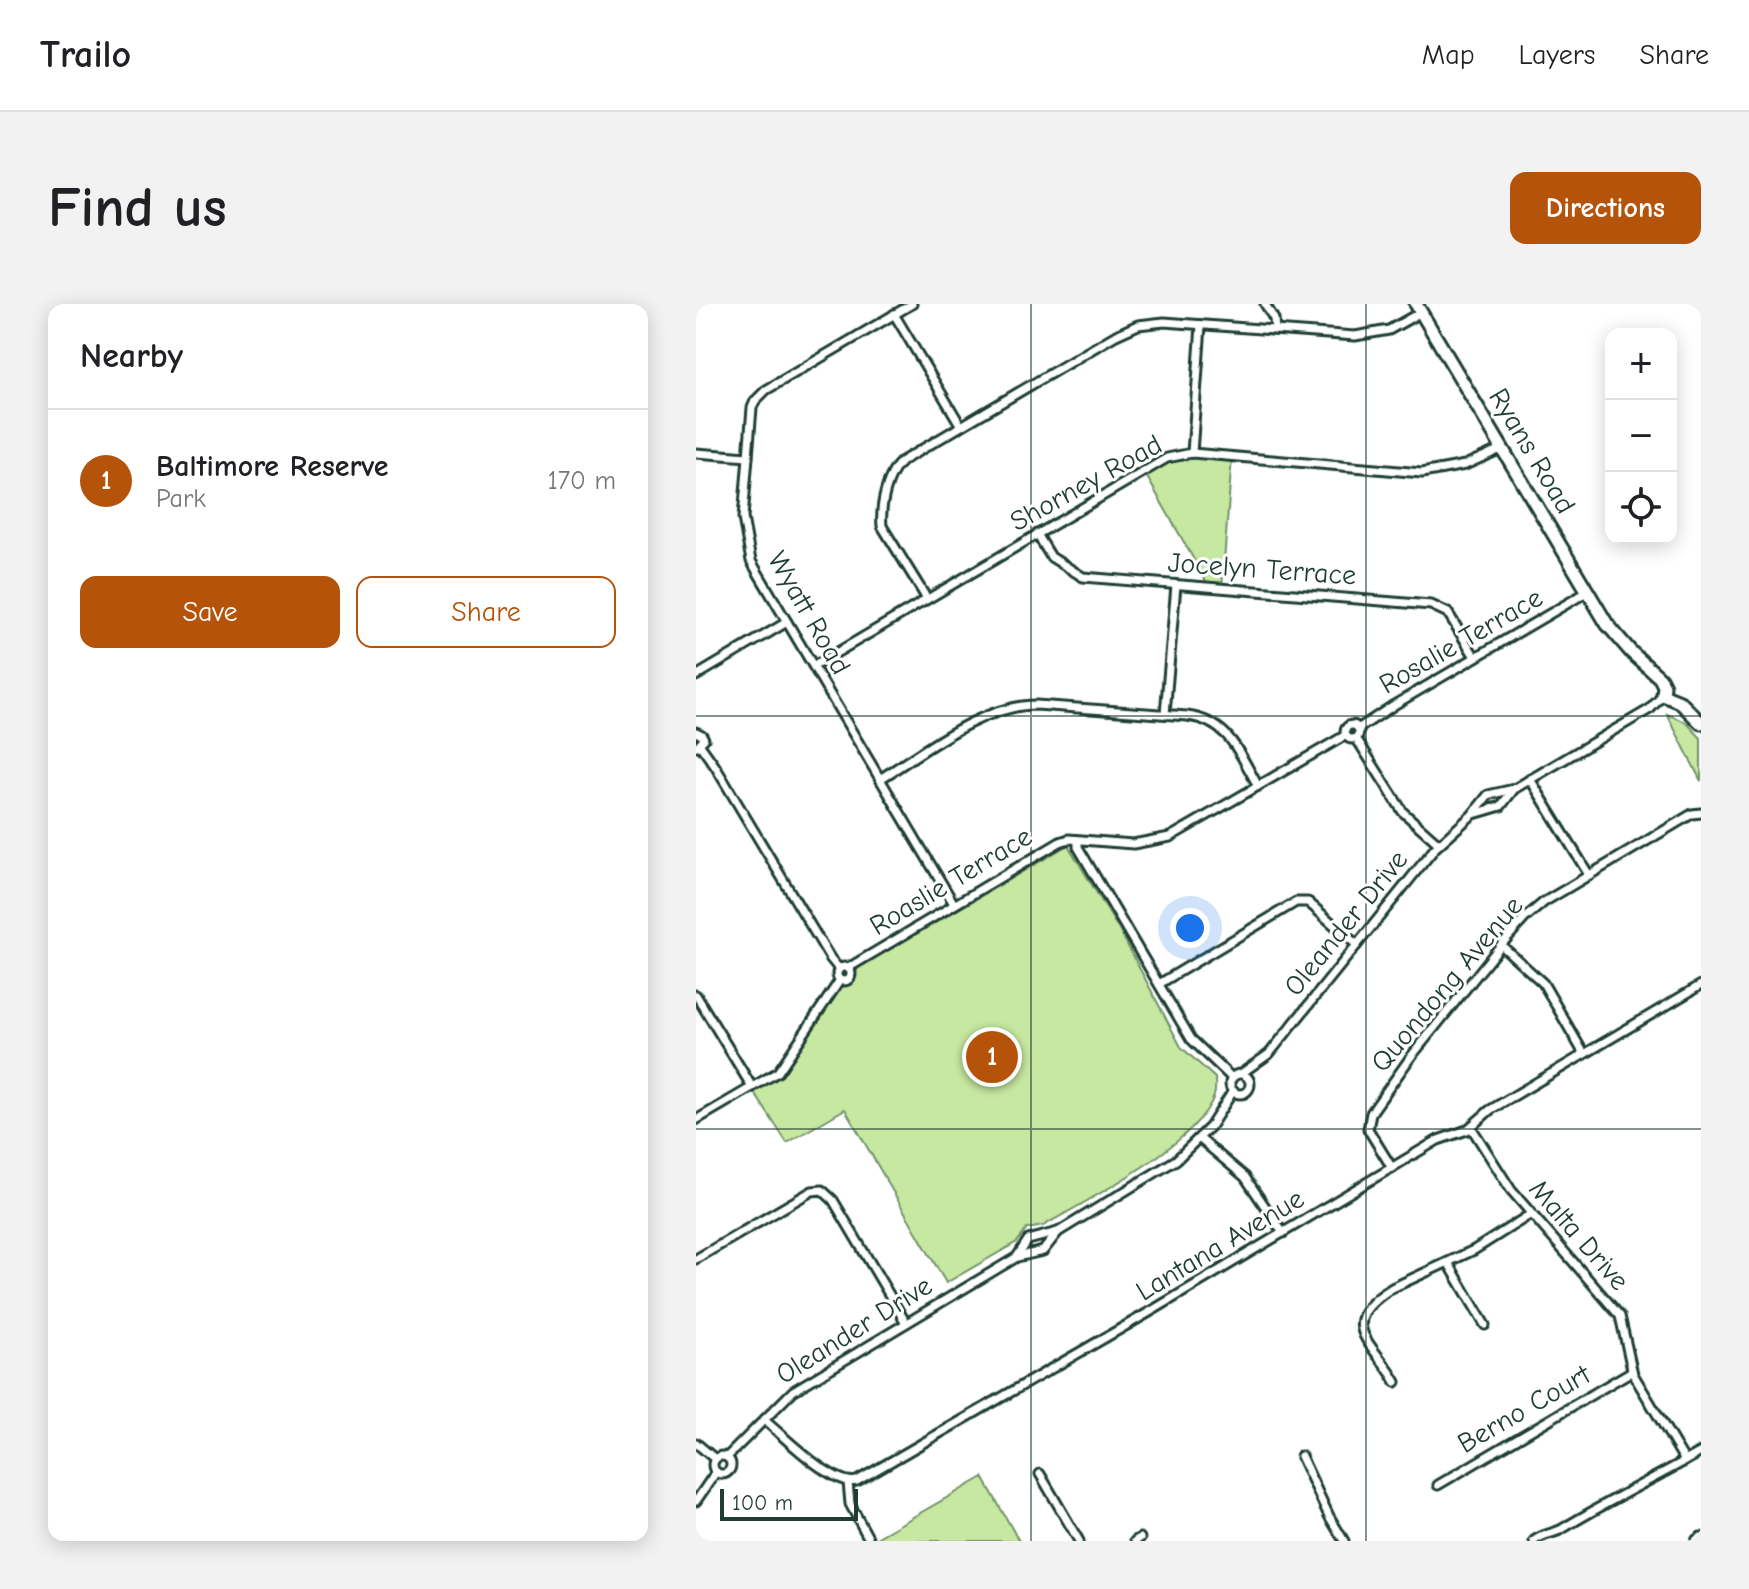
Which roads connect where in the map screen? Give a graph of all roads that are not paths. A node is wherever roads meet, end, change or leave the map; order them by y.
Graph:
1 (912, 304) edge
2 (1265, 304) edge
3 (1418, 308) edge
4 (894, 314) junction
5 (1201, 325) junction
6 (1275, 330) junction
7 (961, 426) junction
8 (1503, 448) junction
9 (696, 453) edge
10 (1192, 453) junction
11 (748, 457) junction
12 (1037, 534) junction
13 (1176, 585) junction
14 (1587, 592) junction
15 (927, 599) junction
16 (787, 622) junction
17 (1475, 657) junction
18 (814, 666) junction
19 (696, 676) edge
20 (1663, 695) junction
21 (1165, 714) junction
22 (1701, 723) edge
23 (696, 732) edge
24 (1357, 734) junction
25 (698, 746) edge
26 (880, 779) junction
27 (1530, 779) junction
28 (1258, 786) junction
29 (1514, 789) junction
30 (1701, 813) edge
31 (1472, 815) junction
32 (1078, 840) junction
33 (1439, 844) junction
34 (1589, 875) junction
35 (954, 904) junction
36 (1357, 945) junction
37 (1501, 945) junction
38 (848, 968) junction
39 (839, 969) junction
40 (840, 980) junction
41 (1159, 984) junction
42 (1701, 985) edge
43 (696, 995) edge
44 (1584, 1054) junction
45 (1258, 1064) junction
46 (1242, 1073) junction
47 (1232, 1078) junction
48 (1250, 1080) junction
49 (752, 1087) junction
50 (1233, 1091) junction
51 (696, 1120) edge
52 (1471, 1127) junction
53 (1199, 1138) junction
54 (1392, 1168) junction
55 (1531, 1214) junction
56 (1058, 1232) junction
57 (1283, 1233) junction
58 (1017, 1257) junction
59 (696, 1259) edge
60 (1449, 1264) junction
61 (906, 1323) junction
62 (1485, 1325) dead end
63 (1632, 1371) junction
64 (1396, 1382) dead end
65 (764, 1420) junction
66 (696, 1443) edge
67 (1701, 1452) edge
68 (1301, 1456) dead end
69 (727, 1457) junction
70 (715, 1459) junction
71 (1685, 1461) junction
72 (716, 1472) junction
73 (1040, 1474) dead end
74 (848, 1482) junction
75 (1438, 1485) dead end
76 (696, 1501) edge
77 (1557, 1532) junction
78 (870, 1541) edge
79 (1079, 1541) edge
80 (1344, 1541) edge
81 (1534, 1541) edge
82 (1551, 1541) edge

1 - 4 street, Wyatt Road
2 - 6 street
3 - 6 street
3 - 8 street, Ryans Road
4 - 7 street
4 - 11 street, Wyatt Road
5 - 6 street
5 - 7 street
5 - 10 street
7 - 15 street
8 - 10 street, Shorney Road
8 - 14 street, Ryans Road
9 - 11 street
10 - 12 street, Shorney Road
11 - 16 street, Wyatt Road
12 - 13 street, Jocelyn Terrace
12 - 15 street, Shorney Road
13 - 17 street, Jocelyn Terrace
13 - 21 street
14 - 17 street, Rosalie Terrace
14 - 20 street, Ryans Road
15 - 18 street, Shorney Road
16 - 18 street, Wyatt Road
16 - 19 street
17 - 24 street, Rosalie Terrace
18 - 26 street, Wyatt Road
20 - 22 street, Ryans Road
20 - 27 street, Oleander Drive
21 - 26 street
21 - 28 street
23 - 25 street
24 - 28 street
24 - 33 street
25 - 39 street
26 - 35 street, Wyatt Road
27 - 29 street, Oleander Drive
27 - 34 street
28 - 32 street
29 - 31 street, Oleander Drive
29 - 31 street, Oleander Drive
30 - 34 street, Quondong Avenue
31 - 33 street, Oleander Drive
32 - 35 street, Roaslie Terrace
32 - 41 street
33 - 36 street, Oleander Drive
34 - 37 street, Quondong Avenue
35 - 38 street, Roaslie Terrace
36 - 41 street
36 - 45 street, Oleander Drive
37 - 44 street
37 - 54 street, Quondong Avenue
38 - 39 street
38 - 40 street
39 - 40 street
40 - 49 street
41 - 47 street
42 - 44 street, Lantana Avenue
43 - 49 street
44 - 52 street, Lantana Avenue
45 - 46 street, Oleander Drive
45 - 48 street, Oleander Drive
46 - 47 street
46 - 48 street
47 - 50 street
48 - 50 street
49 - 51 street
50 - 53 street, Oleander Drive
52 - 54 street, Lantana Avenue
52 - 55 street, Malta Drive
53 - 56 street, Oleander Drive
53 - 57 street
54 - 57 street, Lantana Avenue
55 - 60 street
55 - 63 street, Malta Drive
56 - 58 street, Oleander Drive
56 - 58 street, Oleander Drive
57 - 74 street, Lantana Avenue
58 - 61 street, Oleander Drive
59 - 61 street
60 - 62 street
60 - 64 street
61 - 65 street, Oleander Drive
63 - 71 street, Malta Drive
63 - 75 street, Berno Court
65 - 69 street, Oleander Drive
65 - 74 street
66 - 70 street
67 - 71 street
68 - 80 street
69 - 70 street
69 - 72 street
70 - 72 street
71 - 77 street
72 - 76 street
73 - 79 street
74 - 78 street
77 - 81 street
77 - 82 street

